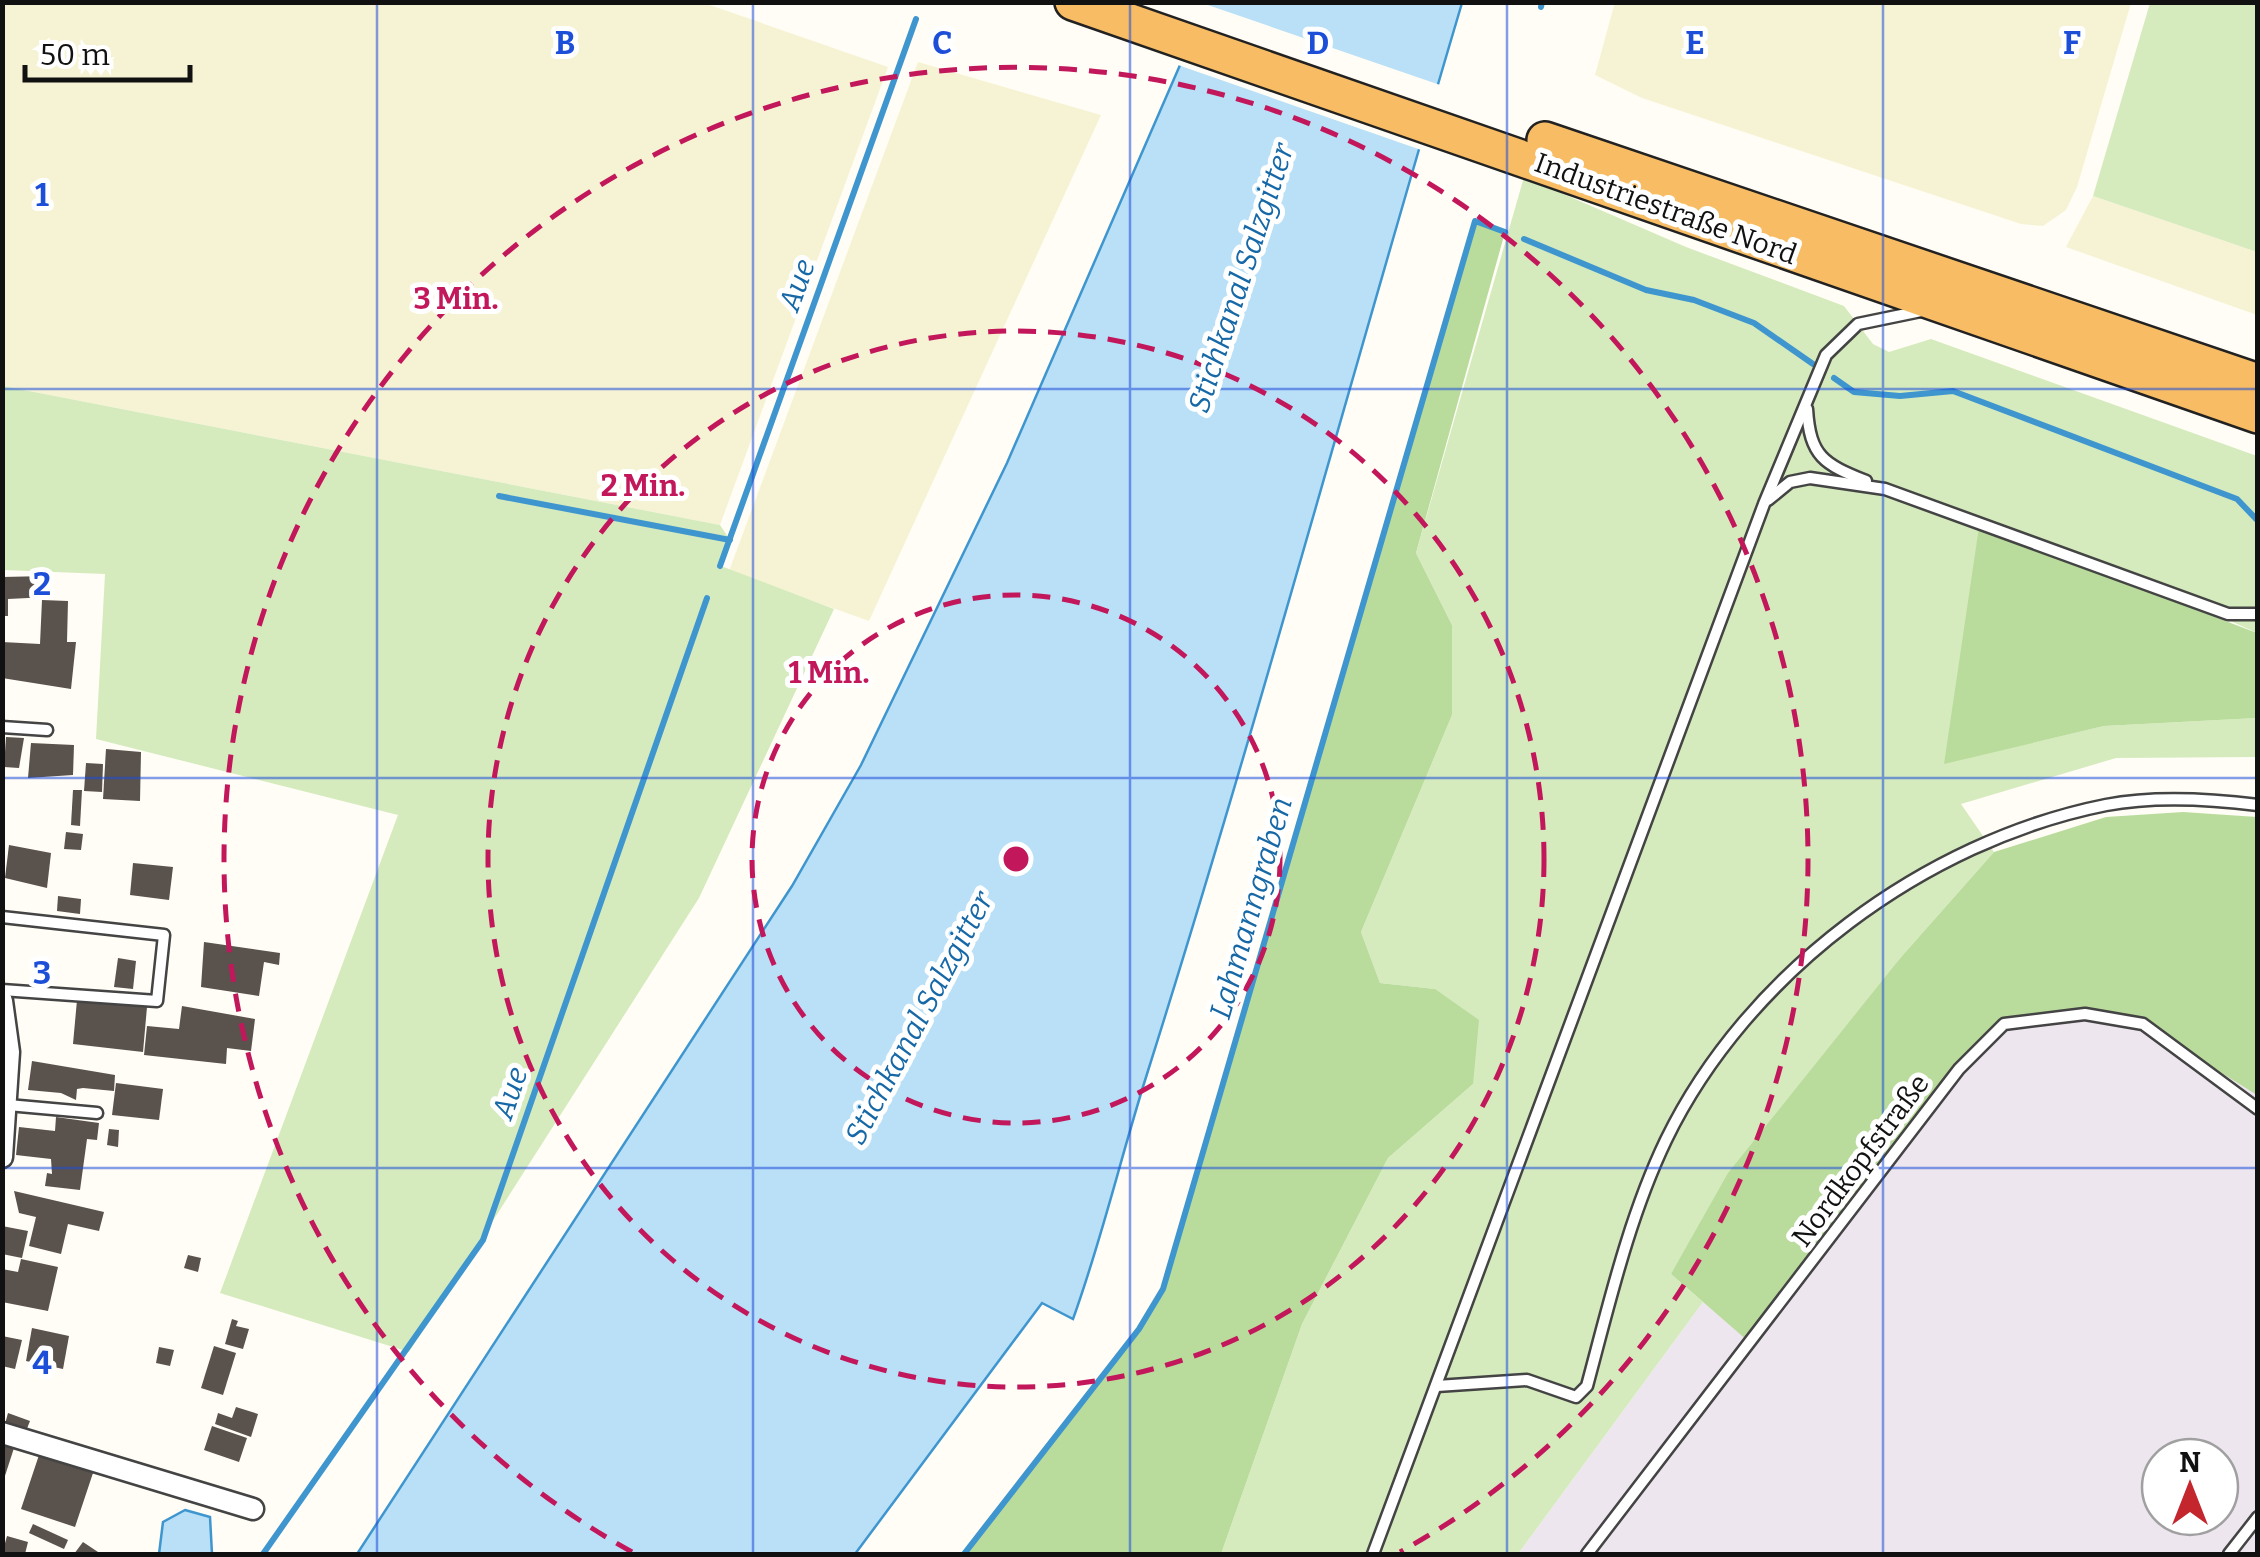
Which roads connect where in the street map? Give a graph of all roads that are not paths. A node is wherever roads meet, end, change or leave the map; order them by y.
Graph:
1 (1073, 2) edge
2 (1150, 13) edge
3 (1483, 132) junction
4 (1947, 308) junction
5 (2258, 382) edge
6 (1806, 401) junction
7 (2258, 415) edge
8 (1885, 489) junction
9 (1764, 504) junction
10 (2258, 614) edge
11 (2, 727) edge
12 (47, 730) dead end
13 (2258, 805) edge
14 (2, 918) edge
15 (2, 990) edge
16 (2, 1001) edge
17 (8, 1104) junction
18 (2258, 1109) edge
19 (97, 1113) dead end
20 (2, 1156) edge
21 (1437, 1386) junction
22 (2, 1433) edge
23 (253, 1509) dead end
24 (2258, 1517) edge
25 (1372, 1554) edge
26 (1586, 1554) edge
27 (2229, 1554) edge

1 - 2 highway, Industriestraße Nord
2 - 3 highway, Industriestraße Nord
3 - 4 highway, Industriestraße Nord
3 - 5 highway, Industriestraße Nord
4 - 6 lane
4 - 7 highway, Industriestraße Nord
6 - 8 lane
6 - 9 lane
8 - 9 lane
8 - 10 lane
9 - 21 lane
11 - 12 lane
13 - 21 lane
14 - 15 lane
16 - 17 street
17 - 19 lane
17 - 20 street
18 - 26 lane, Nordkopfstraße
21 - 25 lane
22 - 23 street
24 - 27 lane

